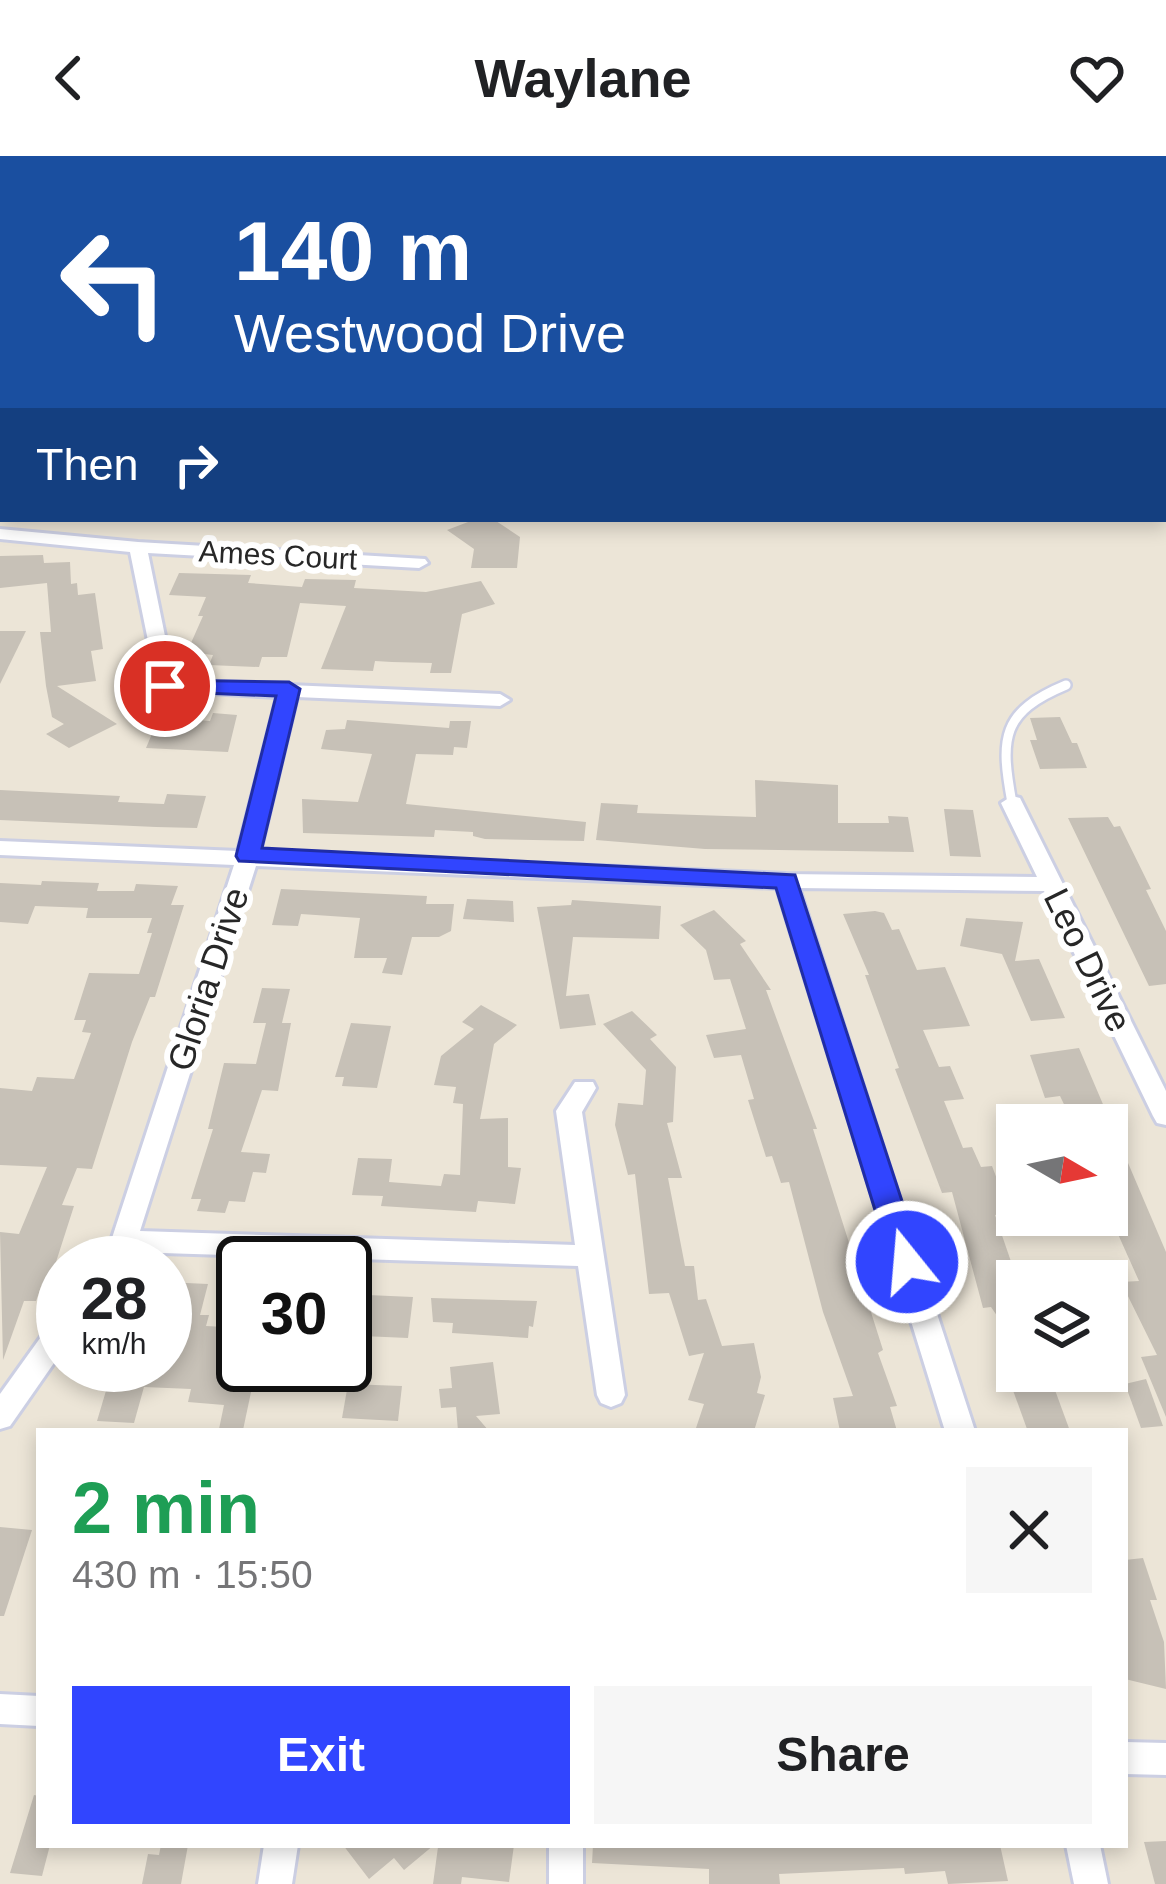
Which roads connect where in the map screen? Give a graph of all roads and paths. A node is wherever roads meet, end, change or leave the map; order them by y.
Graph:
1 (0, 534) edge
2 (138, 548) junction
3 (419, 563) dead end
4 (1066, 685) dead end
5 (289, 689) junction
6 (500, 700) dead end
7 (1012, 803) joint
8 (0, 848) edge
9 (248, 856) junction
10 (786, 881) junction
11 (1051, 884) junction
12 (584, 1088) dead end
13 (1166, 1116) edge
14 (122, 1236) edge
15 (192, 1253) edge
16 (590, 1256) junction
17 (36, 1366) edge
18 (611, 1395) dead end
19 (0, 1417) edge
20 (959, 1428) edge
21 (0, 1708) edge
22 (36, 1711) edge
23 (1128, 1758) edge
24 (1166, 1759) edge
25 (281, 1848) edge
26 (566, 1848) edge
27 (1083, 1848) edge
28 (275, 1884) edge
29 (566, 1884) edge
30 (1091, 1884) edge

1 - 2 street, Ames Court
2 - 3 street, Ames Court
2 - 5 street
4 - 7 lane
5 - 6 street
5 - 9 street, Gloria Drive
7 - 11 street, Leo Drive
8 - 9 street
9 - 10 street
9 - 14 street, Gloria Drive
10 - 11 street
10 - 20 street
11 - 13 street, Leo Drive
12 - 16 street
15 - 16 street
16 - 18 street
17 - 19 street
21 - 22 street
23 - 24 street
25 - 28 street
26 - 29 street
27 - 30 street

